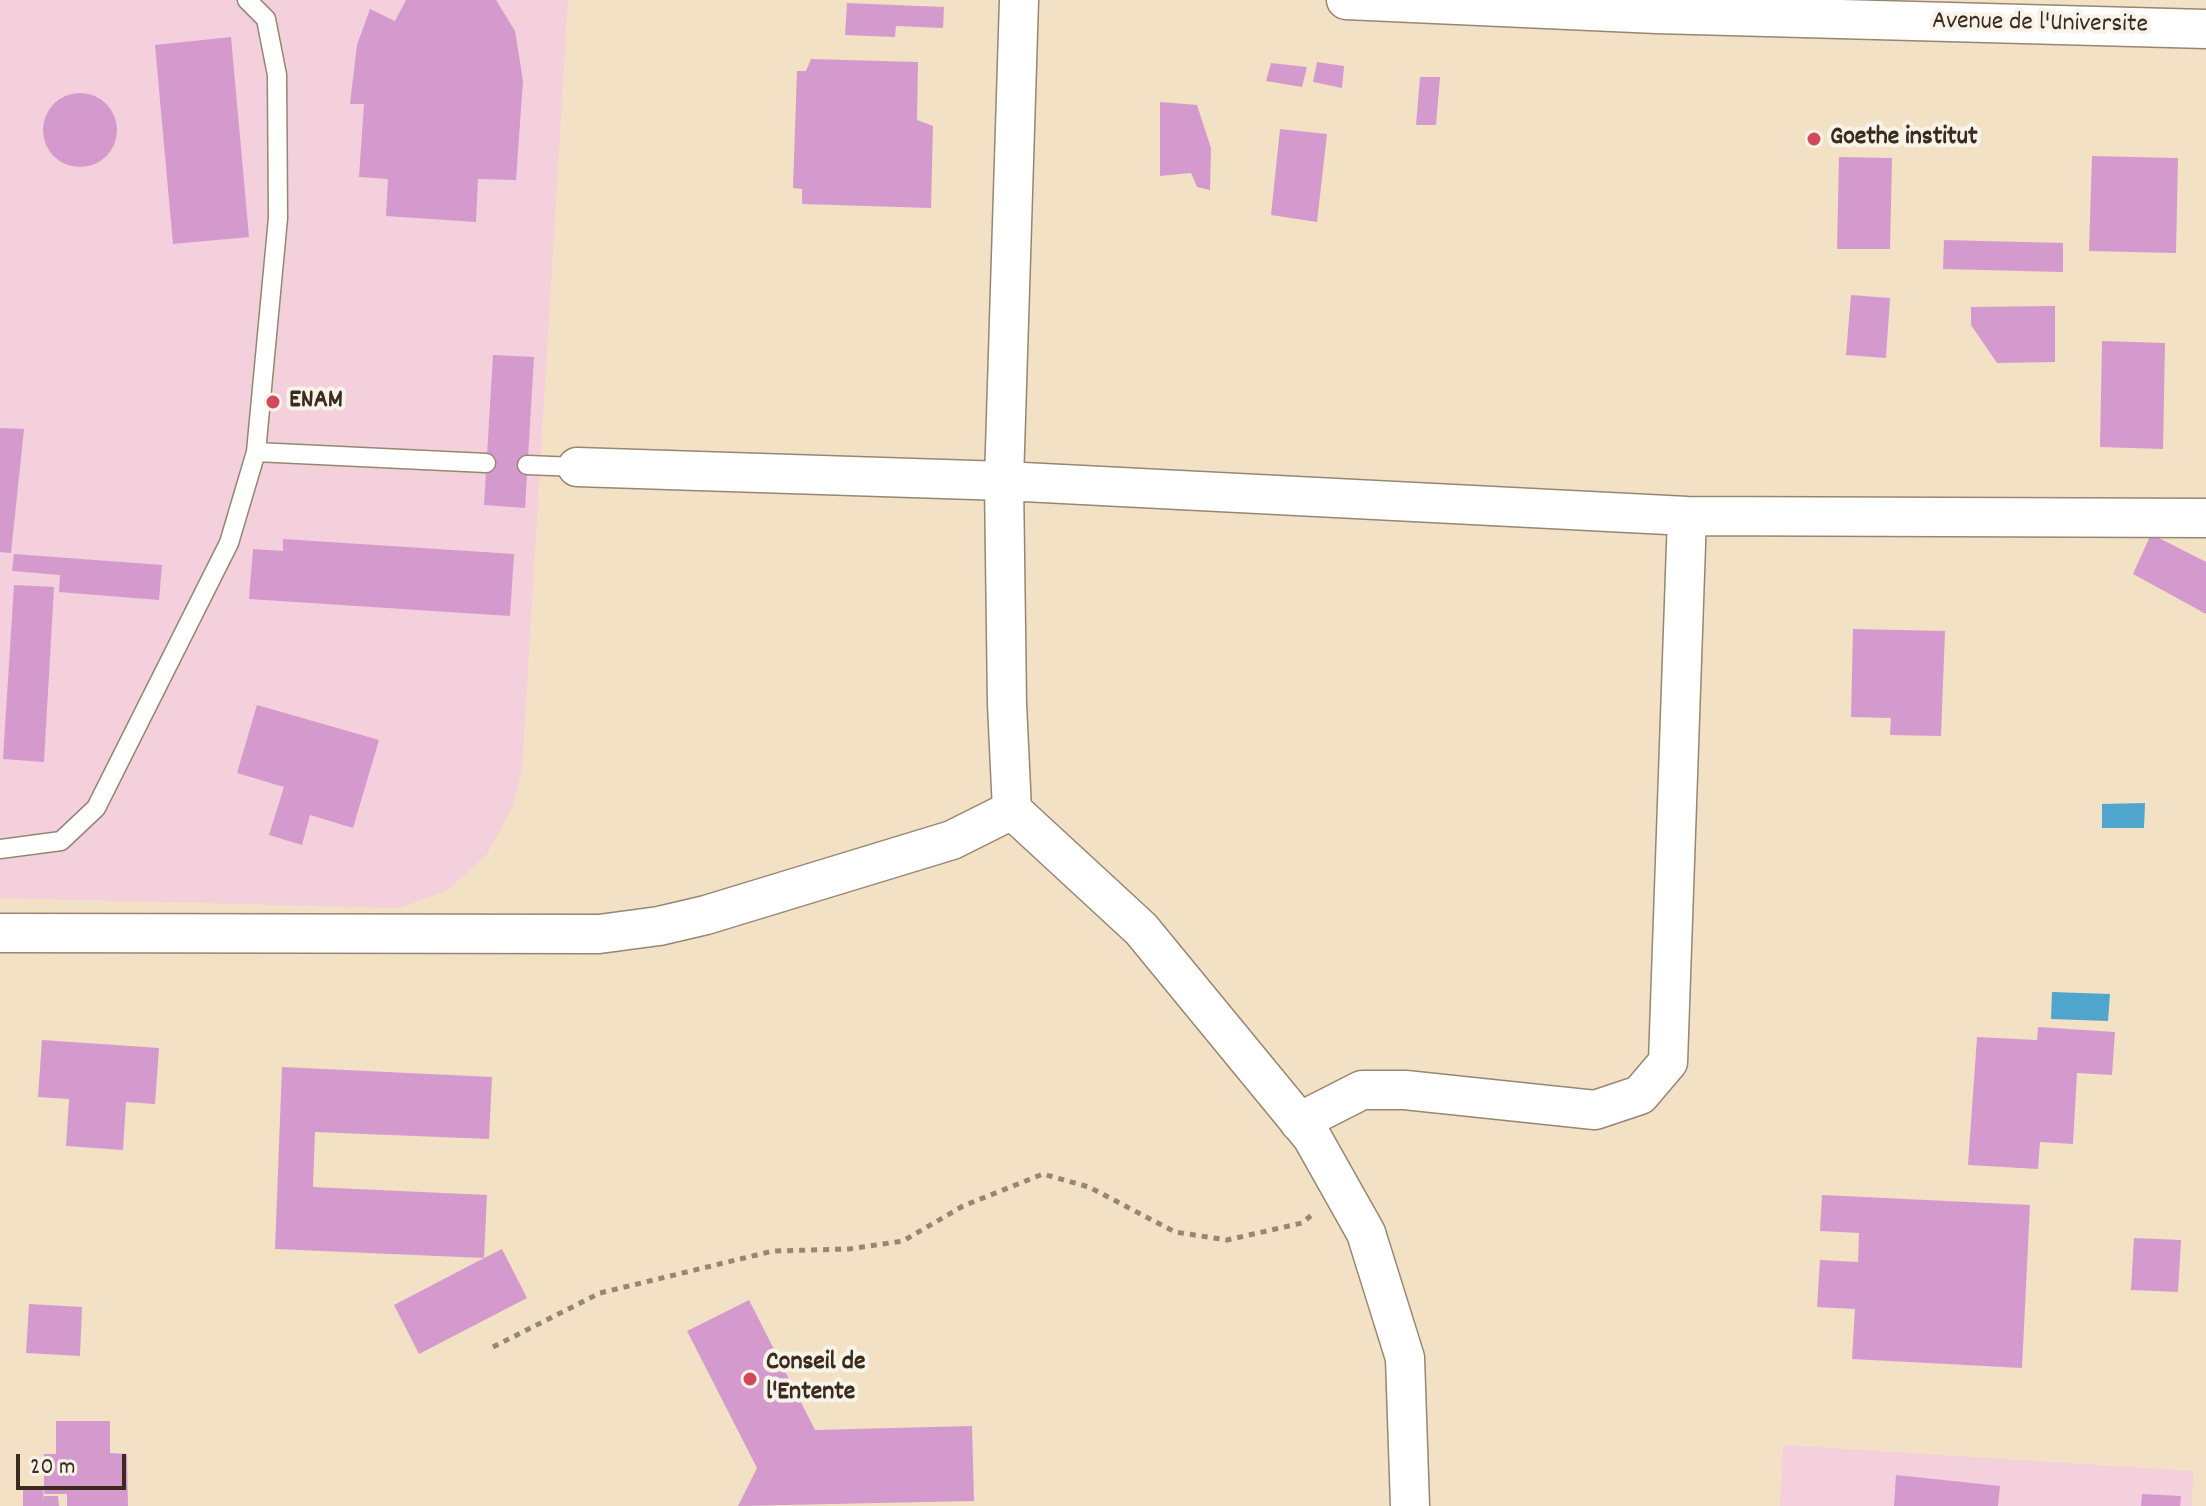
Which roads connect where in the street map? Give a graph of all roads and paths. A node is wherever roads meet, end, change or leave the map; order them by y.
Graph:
1 (247, 0) edge
2 (1019, 0) edge
3 (1346, 0) edge
4 (1914, 11) edge
5 (2206, 29) edge
6 (256, 452) junction
7 (486, 463) dead end
8 (527, 465) dead end
9 (577, 467) joint
10 (1004, 481) junction
11 (1687, 516) junction
12 (2206, 518) edge
13 (1012, 810) junction
14 (0, 849) edge
15 (0, 933) edge
16 (1299, 1122) junction
17 (1342, 1192) junction
18 (493, 1347) dead end
19 (1410, 1506) edge

1 - 6 lane
2 - 10 street
3 - 4 street, Avenue de l'Universite
4 - 5 street, Avenue de l'Universite
6 - 7 lane
6 - 14 lane
8 - 9 lane
9 - 10 street
10 - 11 street
10 - 13 street
11 - 12 street
11 - 16 street
13 - 15 street
13 - 16 street
16 - 17 street
17 - 18 path
17 - 19 street

